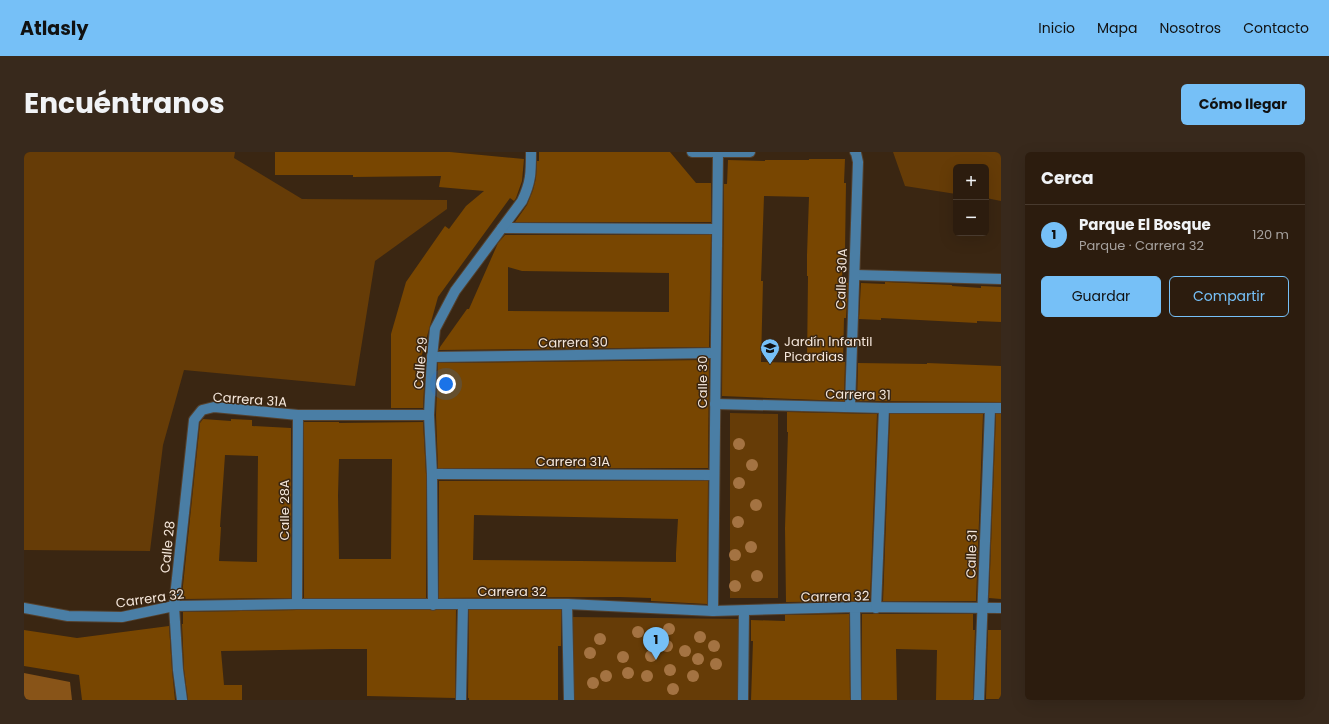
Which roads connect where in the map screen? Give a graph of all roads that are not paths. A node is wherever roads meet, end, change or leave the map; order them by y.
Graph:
1 (528, 152) edge
2 (693, 152) edge
3 (750, 152) edge
4 (854, 152) edge
5 (718, 153) junction
6 (502, 228) junction
7 (716, 229) junction
8 (855, 275) junction
9 (1001, 279) edge
10 (715, 353) junction
11 (432, 357) junction
12 (715, 404) junction
13 (850, 407) junction
14 (884, 408) junction
15 (990, 408) junction
16 (1001, 408) edge
17 (298, 415) junction
18 (429, 415) junction
19 (194, 420) joint
20 (432, 474) junction
21 (714, 475) junction
22 (297, 604) junction
23 (463, 604) junction
24 (567, 604) junction
25 (433, 605) junction
26 (174, 606) junction
27 (855, 607) junction
28 (982, 607) junction
29 (24, 608) edge
30 (876, 608) junction
31 (1001, 608) edge
32 (712, 610) junction
33 (744, 611) junction
34 (182, 700) edge
35 (462, 700) edge
36 (569, 700) edge
37 (743, 700) edge
38 (856, 700) edge
39 (979, 700) edge

1 - 6 street, Calle 29
2 - 5 street
3 - 5 street
4 - 8 street, Calle 30A
5 - 7 street, Calle 30
6 - 7 street
6 - 11 street, Calle 29
7 - 10 street, Calle 30
8 - 9 street
8 - 13 street, Calle 30A
10 - 11 street, Carrera 30
10 - 12 street, Calle 30
11 - 18 street, Calle 29
12 - 13 street, Carrera 31
12 - 21 street, Calle 30
13 - 14 street, Carrera 31
14 - 15 street, Carrera 31
14 - 30 street
15 - 16 street, Carrera 31
15 - 28 street, Calle 31
17 - 18 street, Carrera 31A
17 - 19 street, Carrera 31A
17 - 22 street, Calle 28A
18 - 20 street, Calle 29
19 - 26 street, Calle 28
20 - 21 street, Carrera 31A
20 - 25 street, Calle 29
21 - 32 street, Calle 30
22 - 25 street, Carrera 32
22 - 26 street, Carrera 32
23 - 24 street, Carrera 32
23 - 25 street, Carrera 32
23 - 35 street
24 - 32 street, Carrera 32
24 - 36 street
26 - 29 street, Carrera 32
26 - 34 street, Calle 28
27 - 30 street, Carrera 32
27 - 33 street, Carrera 32
27 - 38 street
28 - 30 street, Carrera 32
28 - 31 street, Carrera 32
28 - 39 street, Calle 31
32 - 33 street, Carrera 32
33 - 37 street

